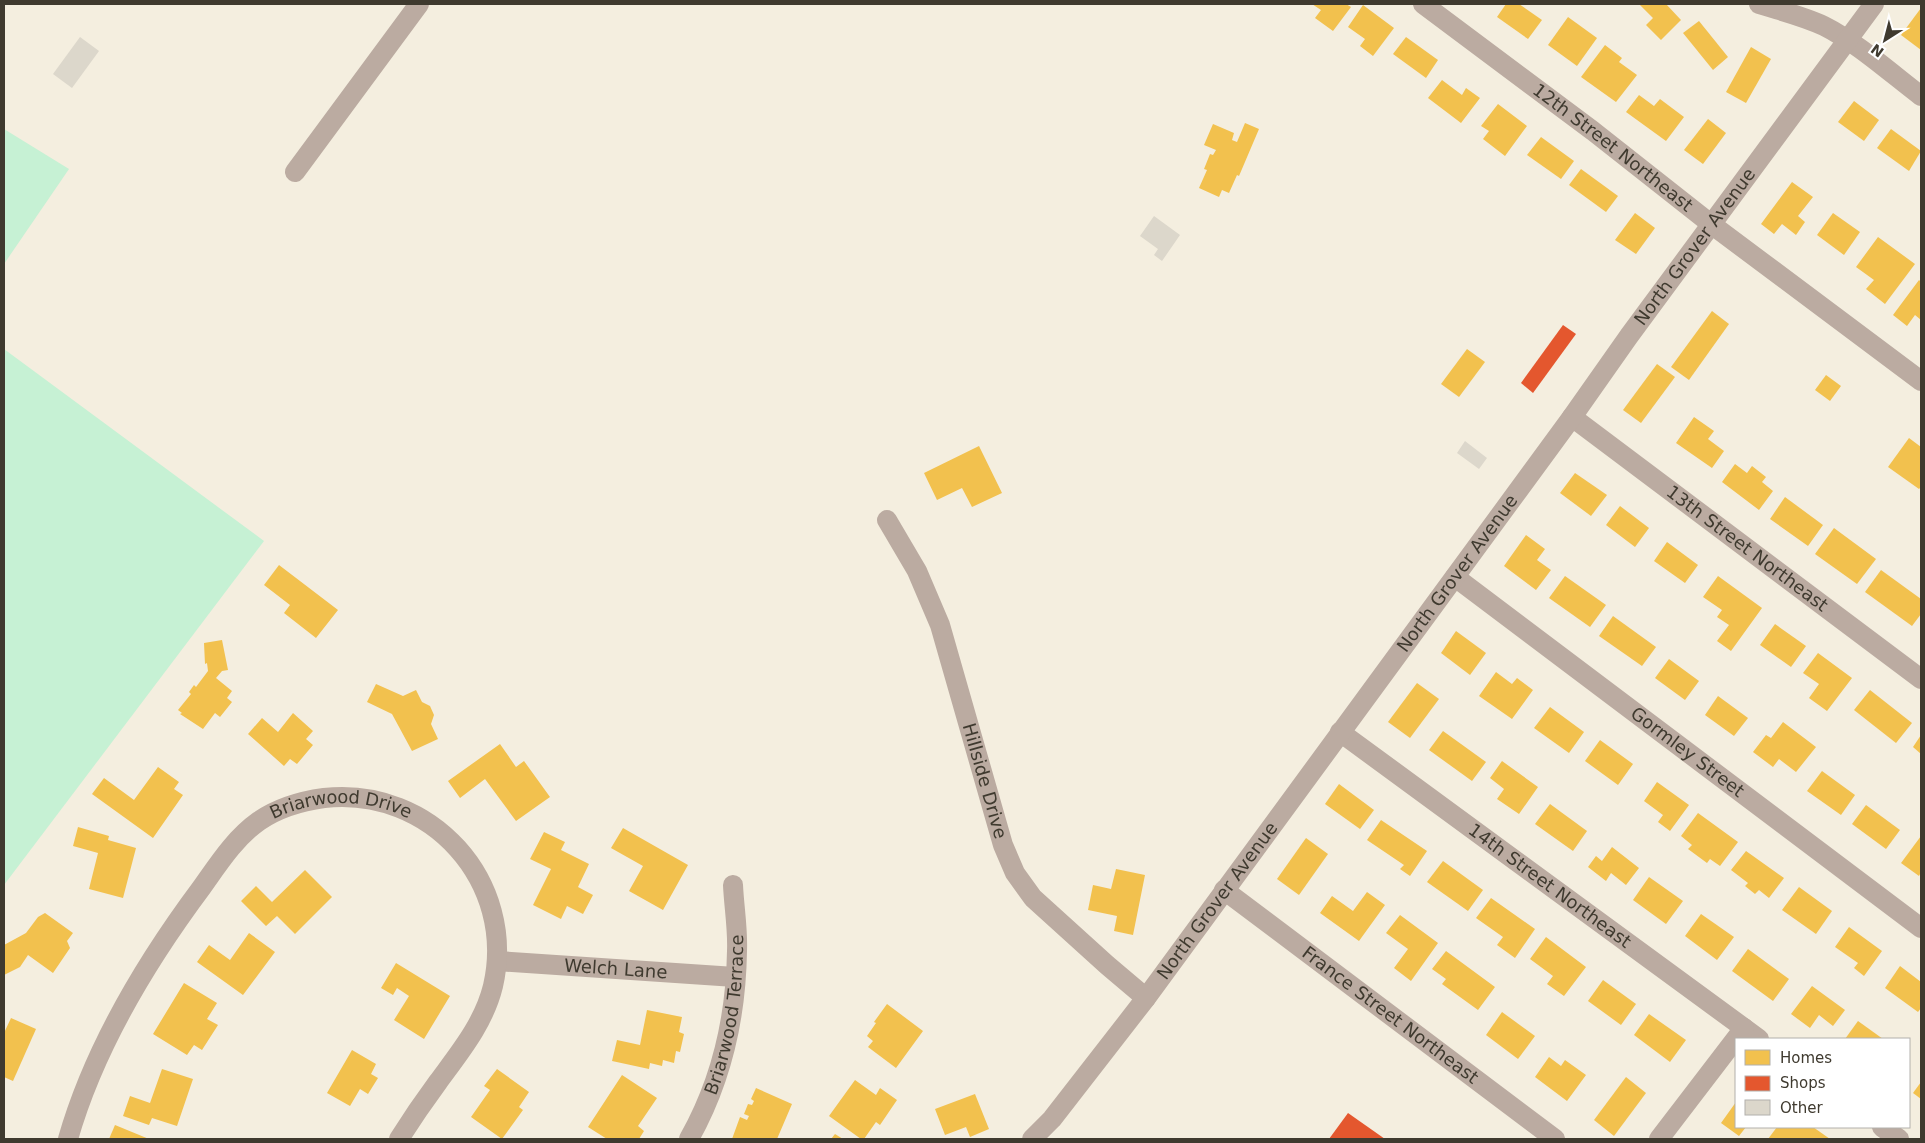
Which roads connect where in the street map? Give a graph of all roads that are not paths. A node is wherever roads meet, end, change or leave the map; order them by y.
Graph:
1 (419, 4) edge
2 (1423, 4) edge
3 (1759, 4) edge
4 (1874, 4) edge
5 (1847, 40) junction
6 (1921, 96) edge
7 (295, 172) dead end
8 (1711, 224) junction
9 (1921, 381) edge
10 (1572, 416) junction
11 (888, 520) dead end
12 (1455, 577) junction
13 (1921, 679) edge
14 (1340, 732) junction
15 (733, 885) dead end
16 (1224, 890) junction
17 (1921, 928) edge
18 (497, 961) junction
19 (735, 977) junction
20 (1146, 998) junction
21 (1751, 1034) edge
22 (1735, 1052) edge
23 (1883, 1128) edge
24 (68, 1139) edge
25 (398, 1139) edge
26 (689, 1139) edge
27 (1032, 1139) edge
28 (1555, 1139) edge
29 (1659, 1139) edge
30 (1899, 1139) edge

1 - 7 street
2 - 8 street, 12th Street Northeast
3 - 5 street
4 - 5 street, North Grover Avenue
5 - 6 street
5 - 8 street, North Grover Avenue
8 - 9 street, 12th Street Northeast
8 - 10 street, North Grover Avenue
10 - 12 street, North Grover Avenue
10 - 13 street, 13th Street Northeast
11 - 20 street, Hillside Drive
12 - 14 street, North Grover Avenue
12 - 17 street, Gormley Street
14 - 16 street, North Grover Avenue
14 - 21 street, 14th Street Northeast
15 - 19 street, Briarwood Terrace
16 - 20 street, North Grover Avenue
16 - 28 street, France Street Northeast
18 - 19 street, Welch Lane
18 - 24 street, Briarwood Drive
18 - 25 street, Briarwood Drive
19 - 26 street, Briarwood Terrace
20 - 27 street, North Grover Avenue
22 - 29 street
23 - 30 street

